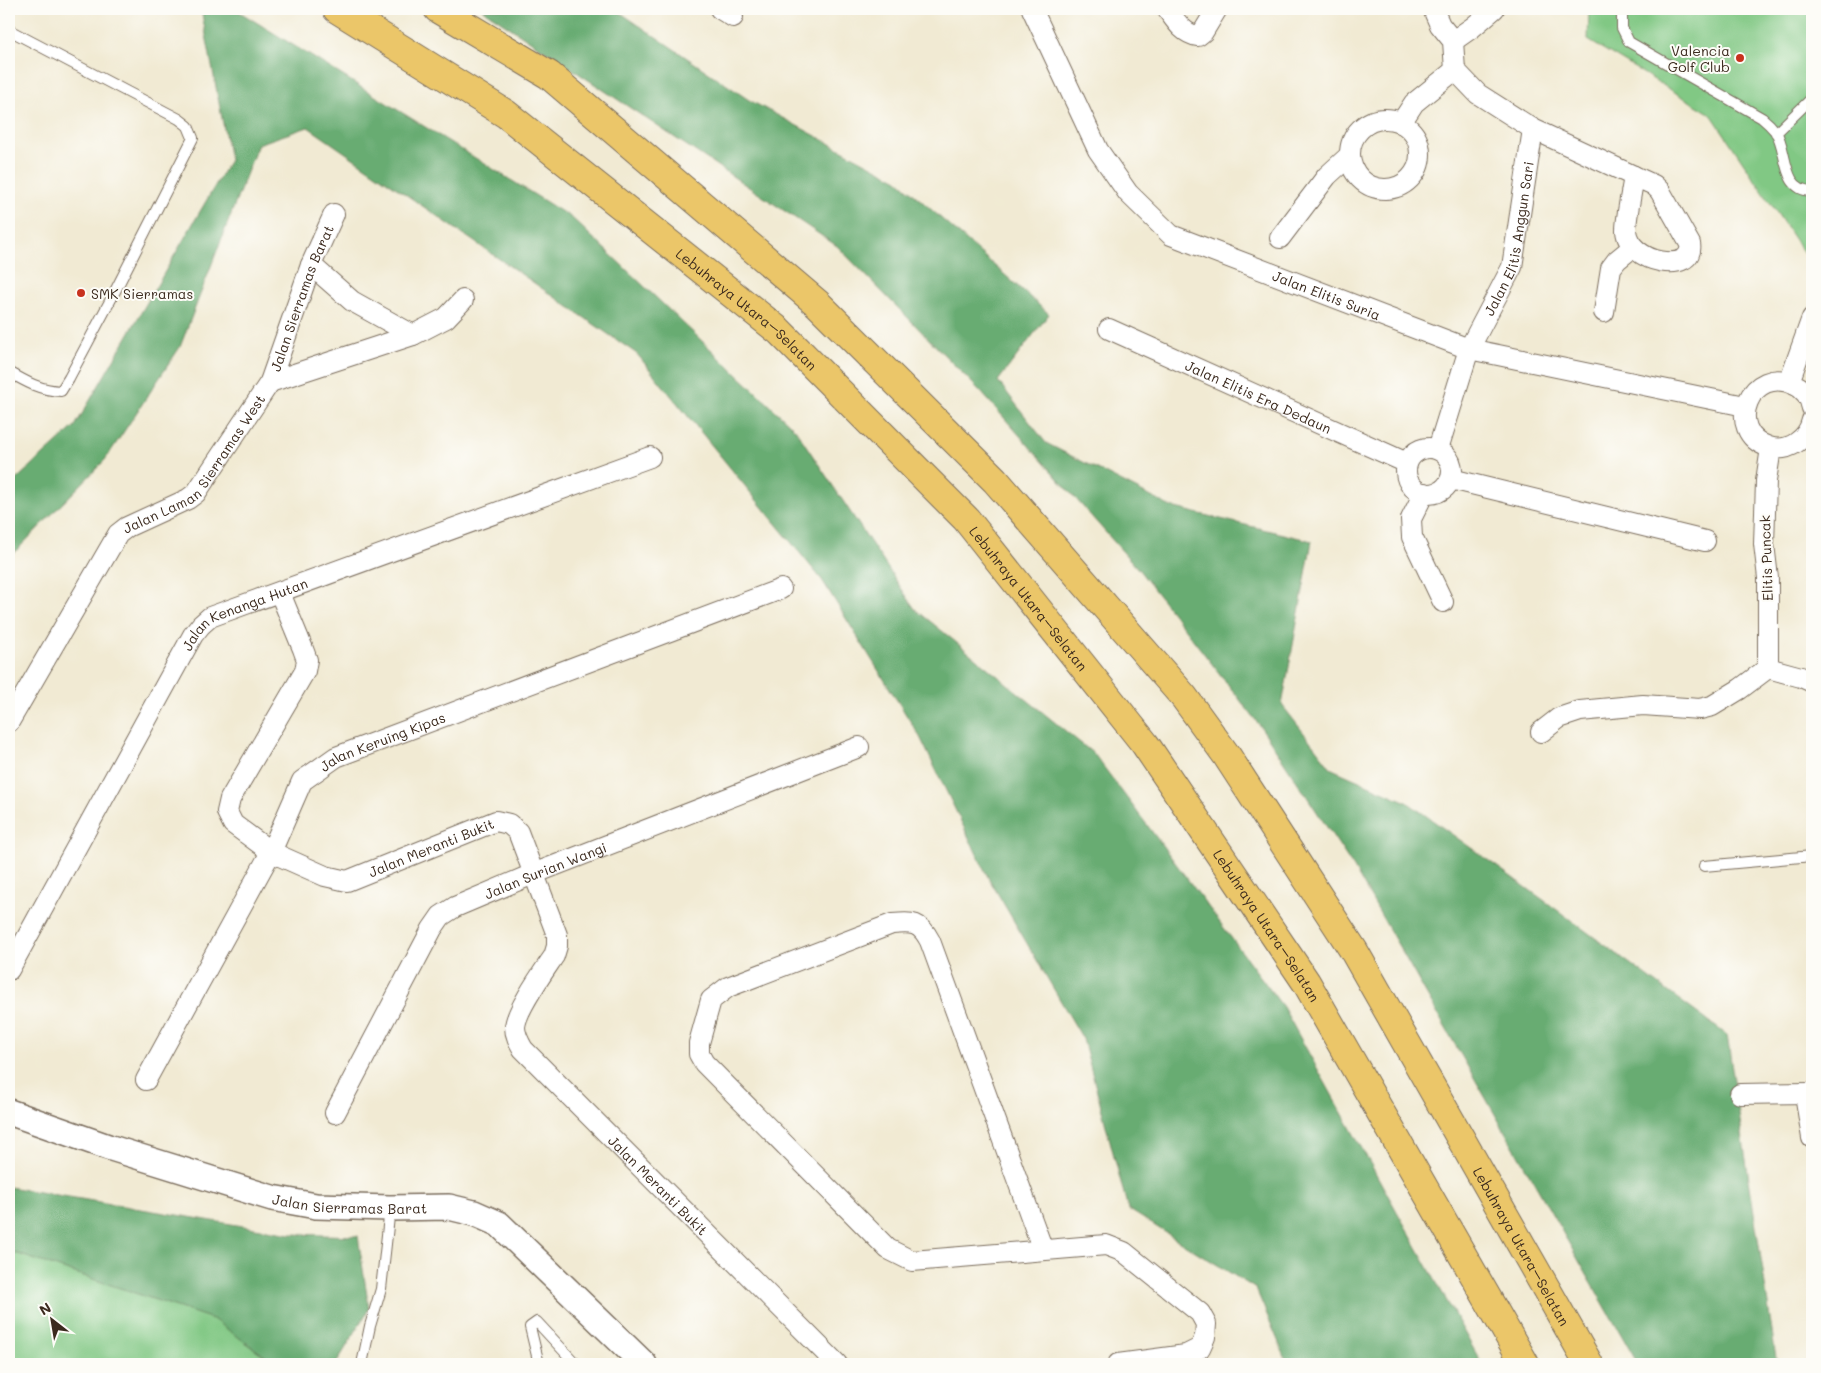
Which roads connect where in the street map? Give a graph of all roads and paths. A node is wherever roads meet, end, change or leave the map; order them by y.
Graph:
1 (337, 9) edge
2 (438, 9) edge
3 (1032, 9) edge
4 (1167, 9) edge
5 (1217, 9) edge
6 (1433, 9) edge
7 (1494, 9) edge
8 (1622, 9) edge
9 (9, 30) edge
10 (1453, 41) junction
11 (1455, 70) junction
12 (1812, 98) edge
13 (1400, 123) junction
14 (1533, 129) junction
15 (1776, 133) junction
16 (1350, 155) junction
17 (1634, 176) junction
18 (1812, 190) edge
19 (334, 214) dead end
20 (1280, 238) dead end
21 (1633, 247) junction
22 (311, 265) junction
23 (463, 300) dead end
24 (1604, 312) dead end
25 (1812, 318) edge
26 (1109, 330) dead end
27 (413, 335) junction
28 (1469, 349) junction
29 (9, 372) edge
30 (270, 382) junction
31 (1789, 382) junction
32 (1745, 406) junction
33 (1812, 408) edge
34 (1811, 430) edge
35 (1771, 448) junction
36 (1438, 449) junction
37 (650, 457) dead end
38 (1407, 464) junction
39 (1451, 479) junction
40 (1424, 494) junction
41 (1705, 542) dead end
42 (781, 589) dead end
43 (280, 593) junction
44 (1443, 602) dead end
45 (1768, 668) junction
46 (1812, 682) edge
47 (9, 722) edge
48 (1541, 732) dead end
49 (859, 747) dead end
50 (271, 852) junction
51 (1812, 856) edge
52 (1704, 866) dead end
53 (533, 874) junction
54 (9, 970) edge
55 (146, 1080) dead end
56 (1809, 1093) edge
57 (1740, 1094) dead end
58 (9, 1112) edge
59 (335, 1113) dead end
60 (1812, 1138) edge
61 (390, 1208) junction
62 (1043, 1250) junction
63 (362, 1364) edge
64 (539, 1364) edge
65 (576, 1364) edge
66 (644, 1364) edge
67 (837, 1364) edge
68 (1118, 1364) edge
69 (1525, 1364) edge
70 (1589, 1364) edge

1 - 69 highway, Lebuhraya Utara–Selatan
2 - 70 highway, Lebuhraya Utara–Selatan
3 - 28 street, Jalan Elitis Suria
4 - 5 street
6 - 10 street
7 - 10 street
8 - 15 lane
9 - 29 lane
10 - 11 street
11 - 13 street
11 - 14 street
12 - 15 lane
13 - 16 street
13 - 16 street
14 - 17 street
14 - 28 street, Jalan Elitis Anggun Sari
15 - 18 lane
16 - 20 street
17 - 21 street
17 - 21 street
19 - 22 street, Jalan Sierramas Barat
21 - 24 street
22 - 27 street
22 - 30 street, Jalan Sierramas Barat
23 - 27 street, Jalan Laman Sierramas West
25 - 31 street
26 - 38 street, Jalan Elitis Era Dedaun
27 - 30 street, Jalan Laman Sierramas West
28 - 32 street, Jalan Elitis Suria
28 - 36 street, Jalan Elitis Anggun Sari
30 - 47 street, Jalan Laman Sierramas West
31 - 32 street
31 - 33 street
32 - 35 street
34 - 35 street
35 - 45 street, Elitis Puncak
36 - 38 street
36 - 39 street
37 - 43 street, Jalan Kenanga Hutan
38 - 40 street
39 - 40 street
39 - 41 street
40 - 44 street
42 - 50 street, Jalan Keruing Kipas
43 - 50 street, Jalan Meranti Bukit
43 - 54 street, Jalan Kenanga Hutan
45 - 46 street
45 - 48 street
49 - 53 street, Jalan Surian Wangi
50 - 53 street, Jalan Meranti Bukit
50 - 55 street, Jalan Keruing Kipas
51 - 52 lane
53 - 59 street, Jalan Surian Wangi
53 - 67 street, Jalan Meranti Bukit
56 - 57 street
56 - 60 street
58 - 61 street, Jalan Sierramas Barat
61 - 63 lane
61 - 66 street, Jalan Sierramas Barat
62 - 62 street
62 - 68 street
64 - 65 lane

